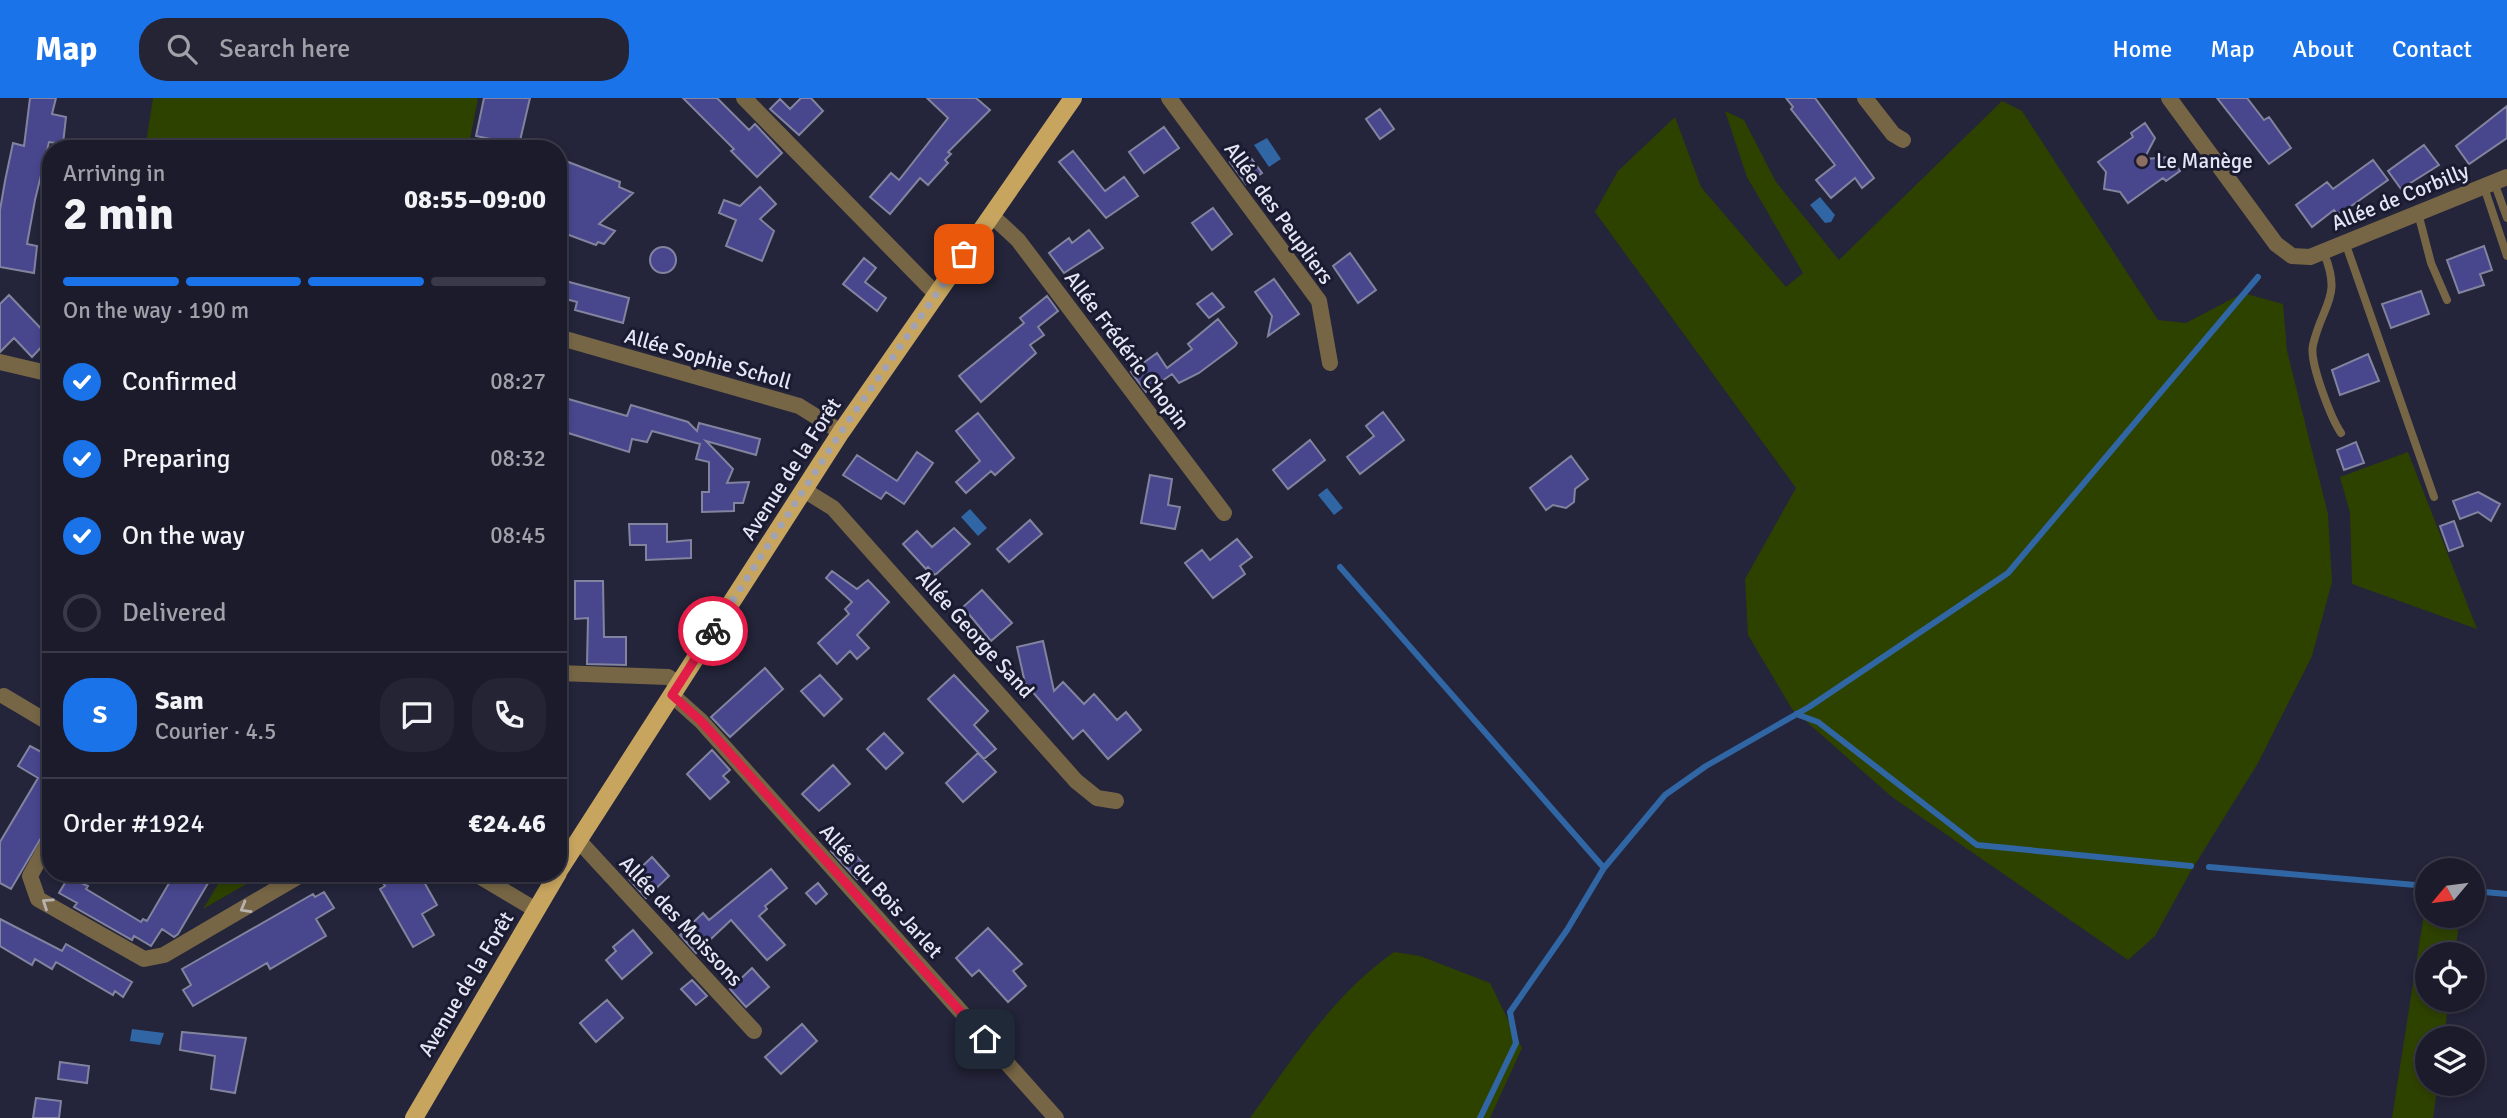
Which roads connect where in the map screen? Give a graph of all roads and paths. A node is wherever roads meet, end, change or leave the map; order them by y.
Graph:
1 (744, 98) edge
2 (1073, 98) edge
3 (1169, 98) edge
4 (1865, 98) edge
5 (2169, 98) edge
6 (1903, 140) dead end
7 (2495, 182) edge
8 (2418, 213) junction
9 (992, 215) junction
10 (2507, 219) edge
11 (2345, 242) junction
12 (2316, 254) junction
13 (2507, 256) edge
14 (935, 293) junction
15 (2446, 300) dead end
16 (567, 340) edge
17 (0, 362) edge
18 (1330, 363) dead end
19 (42, 371) edge
20 (841, 432) junction
21 (2341, 433) dead end
22 (804, 490) junction
23 (2434, 498) dead end
24 (1224, 513) dead end
25 (567, 673) edge
26 (675, 690) junction
27 (4, 696) dead end
28 (42, 719) edge
29 (1115, 801) dead end
30 (578, 840) junction
31 (42, 854) edge
32 (567, 858) edge
33 (289, 882) edge
34 (490, 882) edge
35 (552, 882) edge
36 (536, 909) junction
37 (754, 1031) dead end
38 (414, 1118) edge
39 (1056, 1118) edge

1 - 14 street
2 - 9 main road, Avenue de la Forêt
3 - 18 street, Allée des Peupliers
4 - 6 street
5 - 12 street
7 - 8 street, Allée de Corbilly
7 - 10 lane
7 - 13 lane
8 - 11 street, Allée de Corbilly
8 - 15 lane
9 - 14 main road, Avenue de la Forêt
9 - 24 street, Allée Frédéric Chopin
11 - 12 street, Allée de Corbilly
11 - 23 lane
12 - 21 lane
14 - 20 main road, Avenue de la Forêt
16 - 20 street, Allée Sophie Scholl
17 - 19 street
20 - 22 main road, Avenue de la Forêt
22 - 26 main road, Avenue de la Forêt
22 - 29 street, Allée George Sand
25 - 26 street
26 - 30 main road, Avenue de la Forêt
26 - 39 street, Allée du Bois Jarlet
27 - 28 street
30 - 32 main road, Avenue de la Forêt
30 - 37 street, Allée des Moissons
33 -> 31 street
34 - 36 street
35 - 36 main road, Avenue de la Forêt
36 - 38 main road, Avenue de la Forêt

